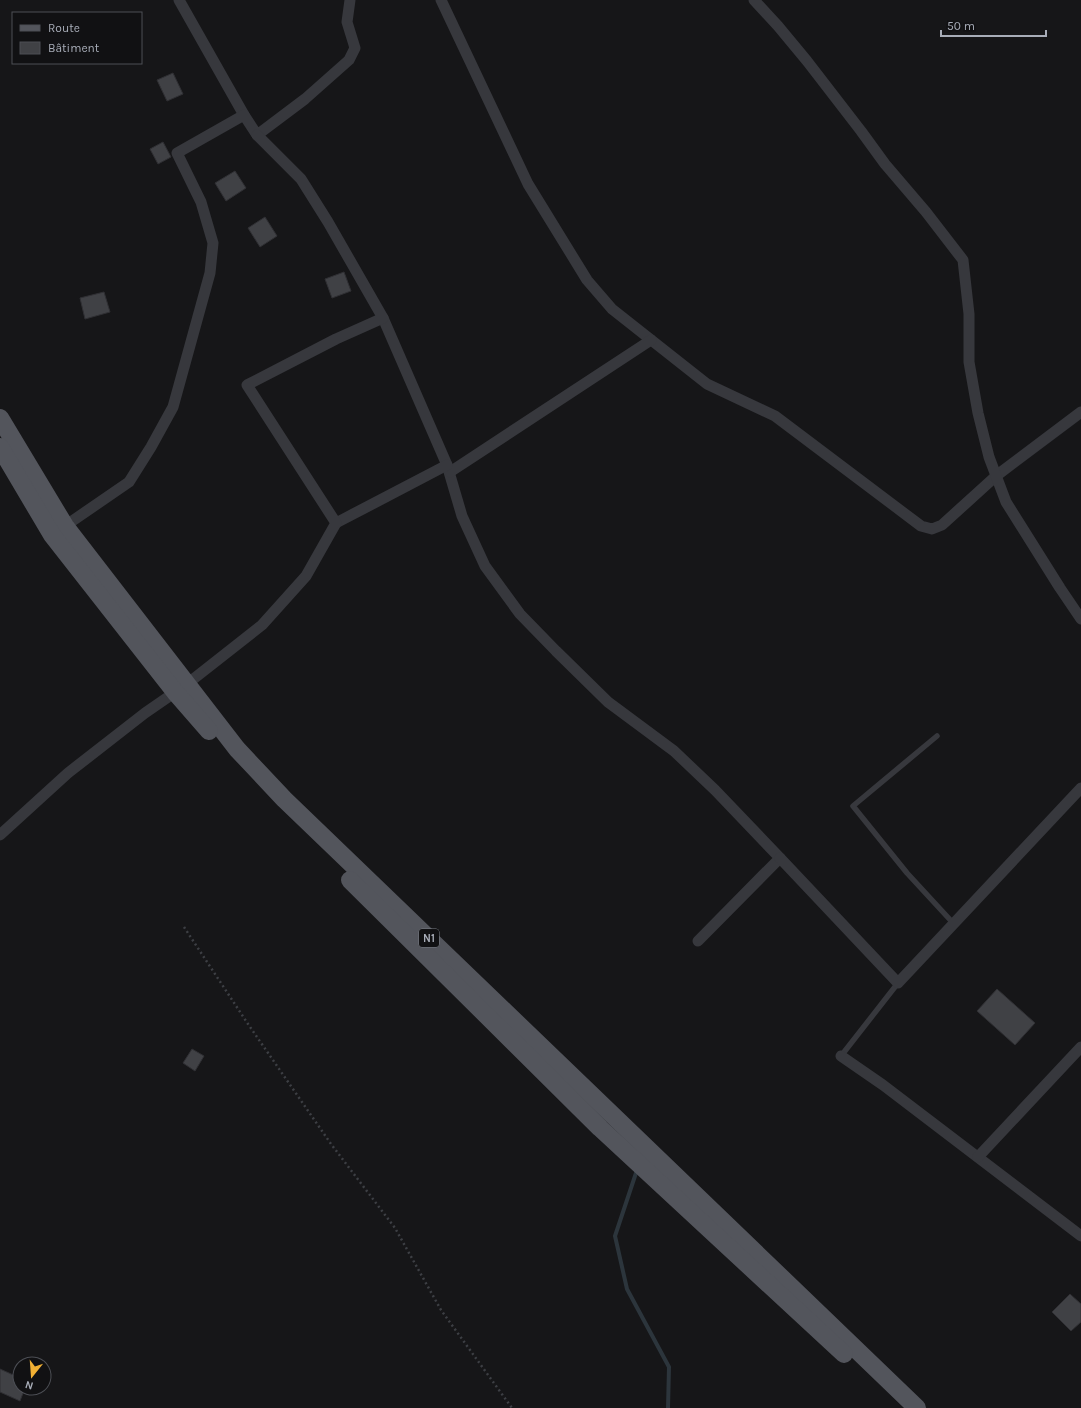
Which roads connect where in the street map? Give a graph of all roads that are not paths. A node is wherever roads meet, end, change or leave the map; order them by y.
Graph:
1 (179, 0) edge
2 (350, 0) edge
3 (441, 0) edge
4 (754, 0) edge
5 (244, 115) junction
6 (257, 135) junction
7 (383, 318) junction
8 (651, 340) junction
9 (1081, 412) edge
10 (0, 418) edge
11 (0, 447) edge
12 (449, 469) junction
13 (996, 476) junction
14 (336, 523) junction
15 (65, 526) junction
16 (1081, 618) edge
17 (181, 688) junction
18 (937, 736) dead end
19 (1081, 788) edge
20 (0, 835) edge
21 (780, 858) junction
22 (954, 924) junction
23 (698, 941) dead end
24 (898, 983) junction
25 (1081, 1047) edge
26 (841, 1056) joint
27 (978, 1157) junction
28 (1081, 1236) edge
29 (748, 1256) junction
30 (901, 1408) edge
31 (917, 1408) edge

1 - 5 street
2 - 6 street
3 - 8 street
4 - 13 street
5 - 6 street
5 - 15 street
6 - 7 street
7 - 12 street
7 - 14 street
8 - 12 street
8 - 13 street
9 - 13 street
10 - 15 main road, N1
11 - 17 main road, N1
12 - 14 street
12 - 21 street
13 - 16 street
14 - 17 street
15 - 17 main road, N1
17 - 20 street
17 - 29 main road, N1
18 - 22 lane
19 - 22 street
21 - 23 street
21 - 24 street
22 - 24 street
24 - 26 lane
25 - 27 street
26 - 27 street
27 - 28 street
29 - 30 main road, N1
29 - 31 main road, N1

